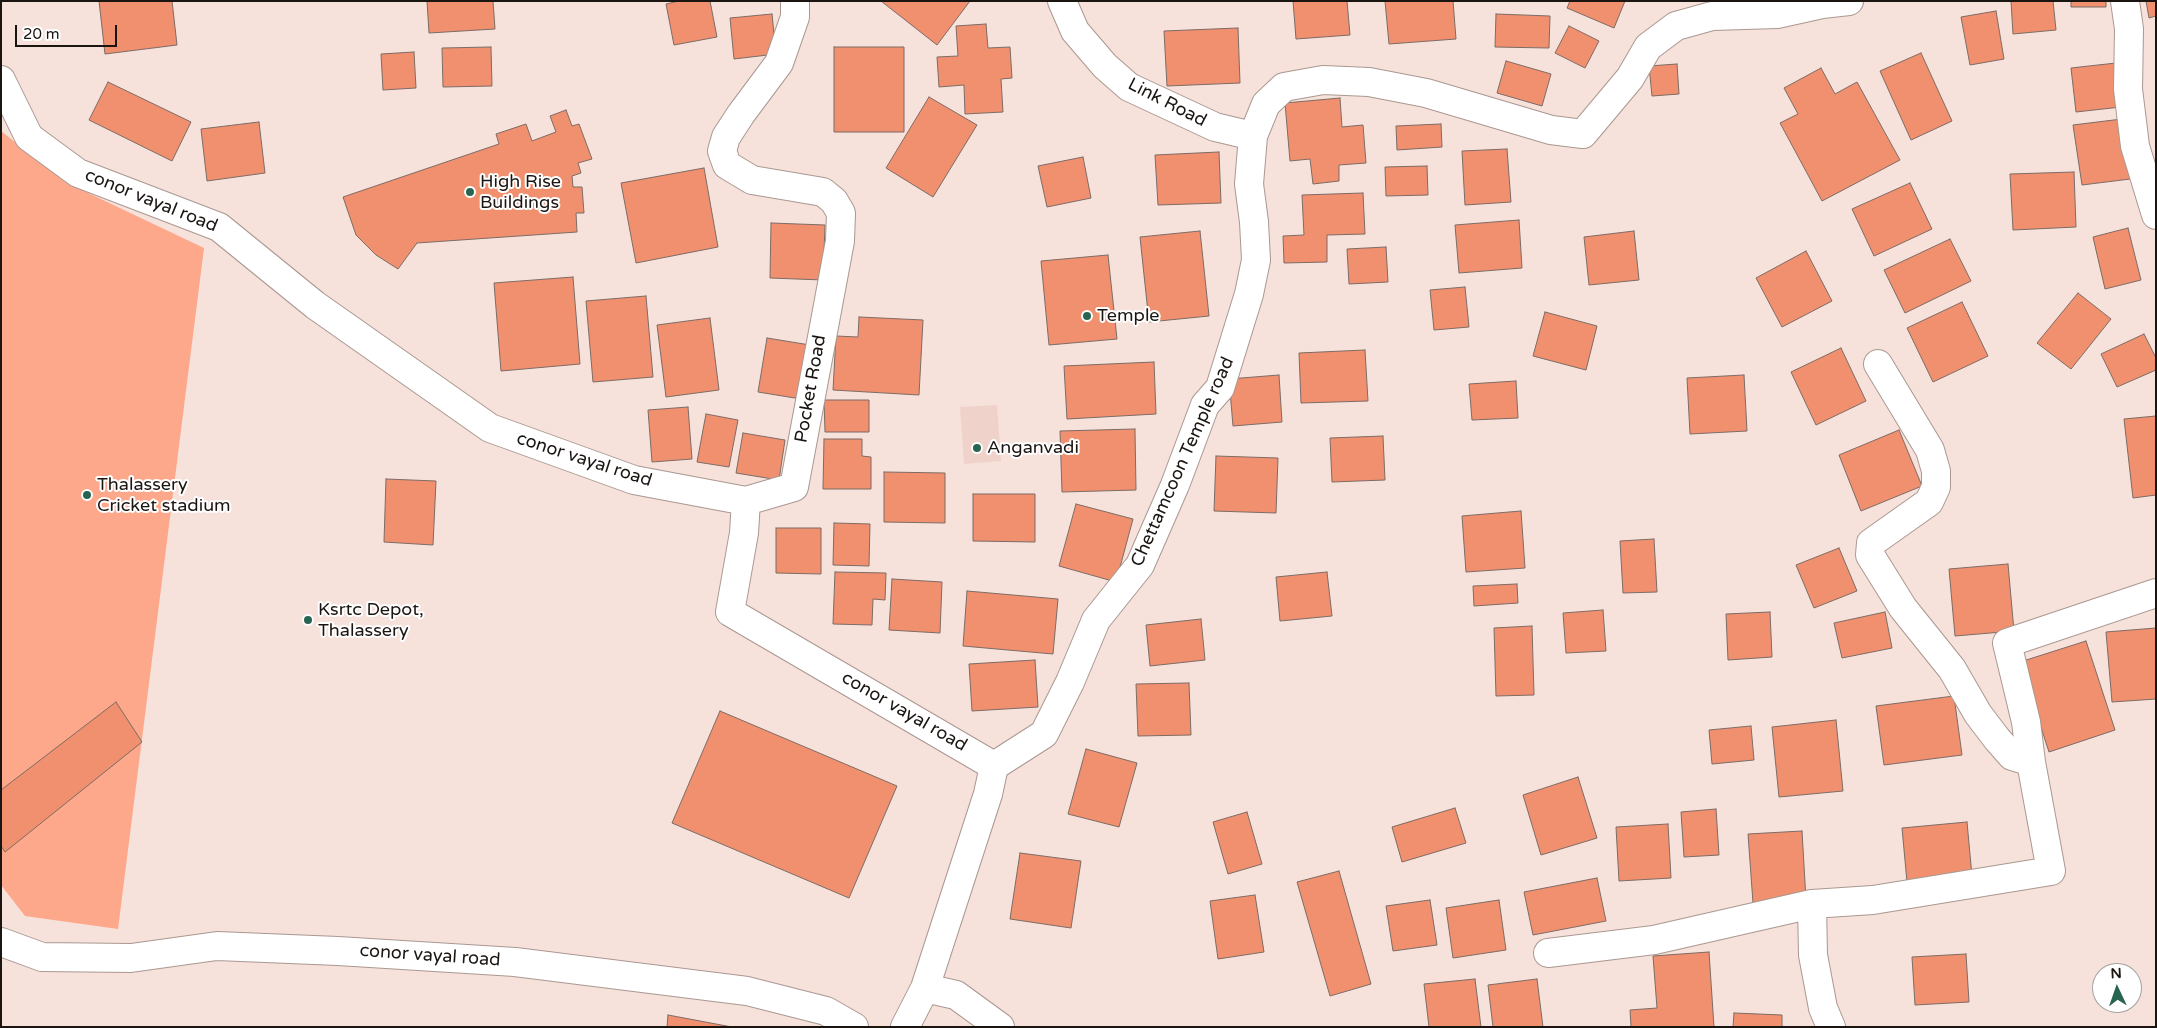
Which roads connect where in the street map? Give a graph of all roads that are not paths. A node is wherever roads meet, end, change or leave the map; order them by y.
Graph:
1 (795, 1) edge
2 (1062, 1) edge
3 (1849, 1) edge
4 (2125, 1) edge
5 (1, 80) edge
6 (1253, 136) junction
7 (2156, 215) edge
8 (1878, 364) dead end
9 (746, 501) junction
10 (2156, 592) edge
11 (2031, 762) junction
12 (994, 766) junction
13 (1812, 904) junction
14 (1, 942) edge
15 (1548, 953) dead end
16 (925, 988) junction
17 (854, 1027) edge
18 (904, 1027) edge
19 (1000, 1027) edge
20 (1831, 1027) edge

1 - 9 street, Pocket Road
2 - 6 street, Link Road
3 - 6 street, Chettamcoon Temple road
4 - 7 street
5 - 9 street, conor vayal road
6 - 12 street, Chettamcoon Temple road
8 - 11 street
9 - 12 street, conor vayal road
10 - 11 street
11 - 13 street
12 - 16 street
13 - 15 street
13 - 20 street
14 - 17 street, conor vayal road
16 - 18 street
16 - 19 street

